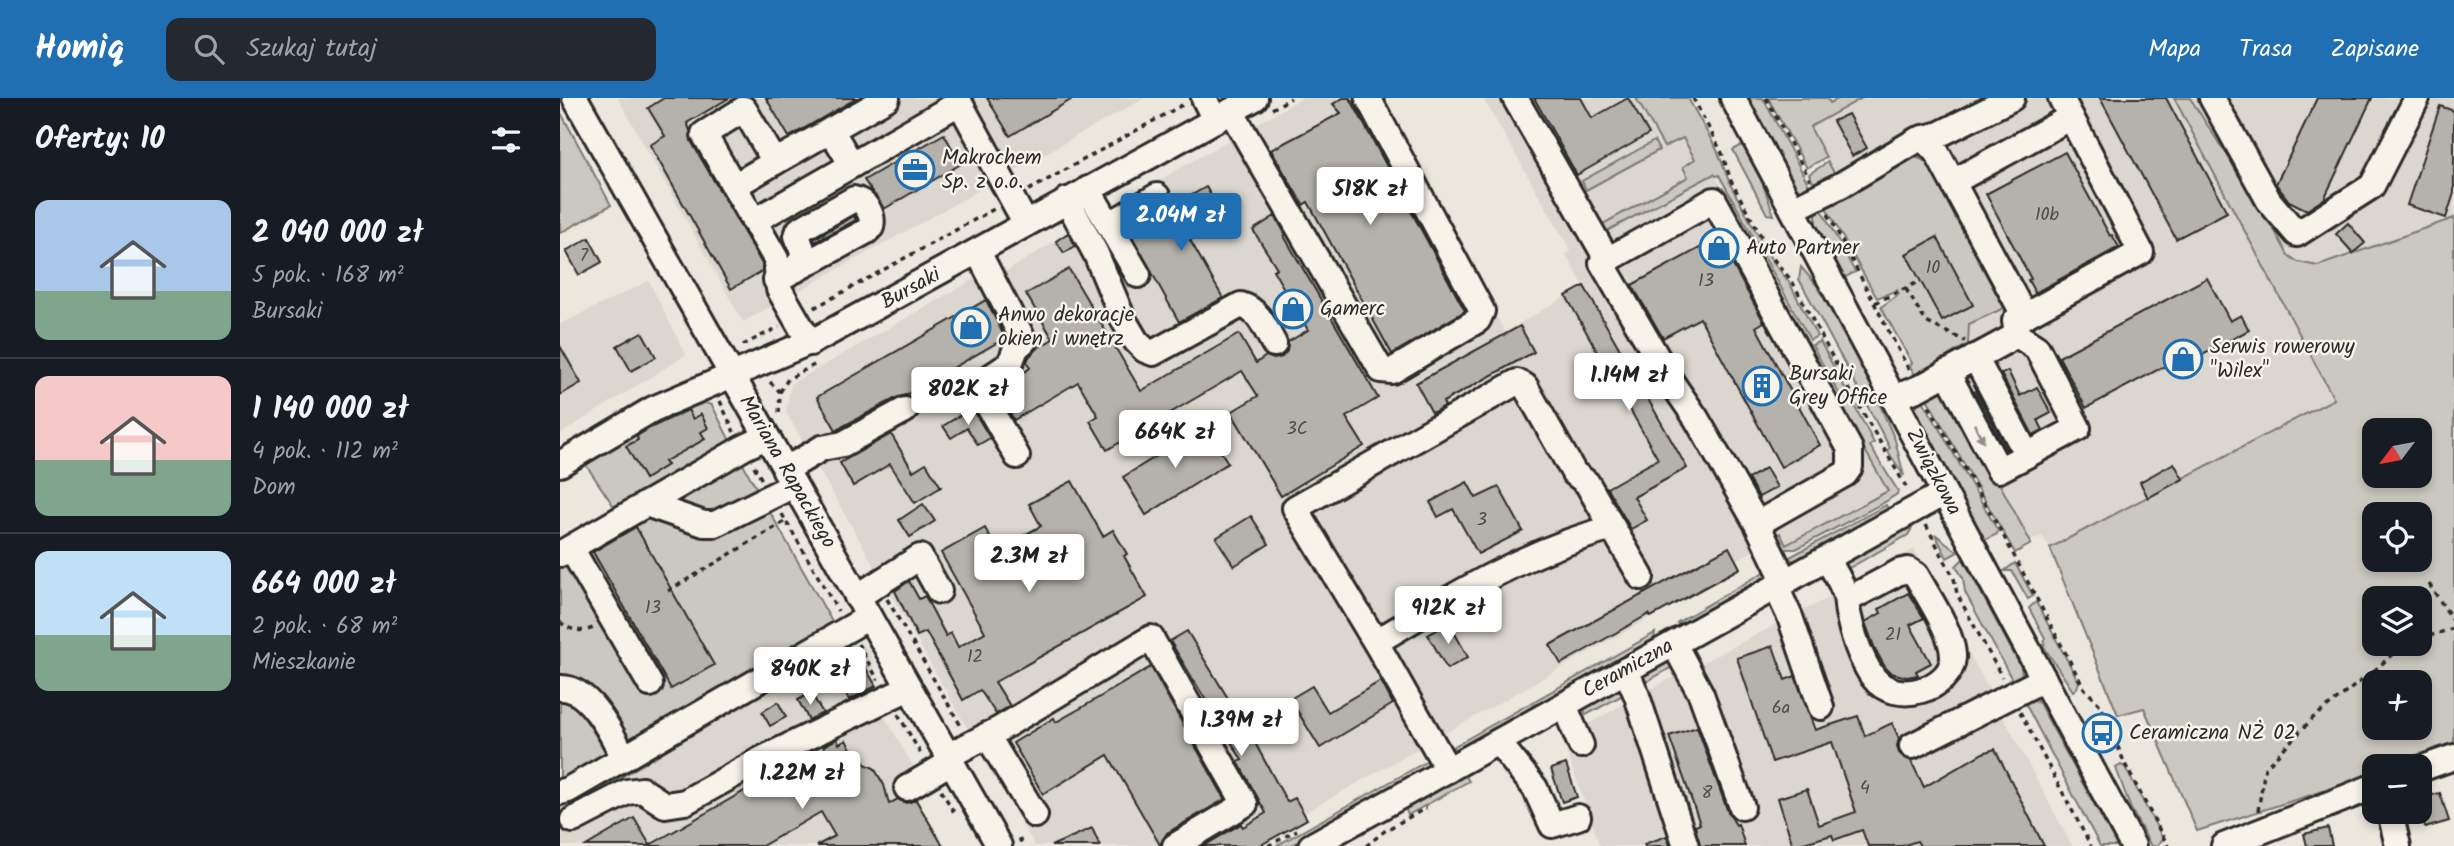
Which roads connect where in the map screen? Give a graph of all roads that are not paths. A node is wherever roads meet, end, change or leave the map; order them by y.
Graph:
1 (575, 98) edge
2 (887, 98) edge
3 (1255, 98) edge
4 (1368, 98) edge
5 (1515, 98) edge
6 (1733, 98) edge
7 (2012, 98) edge
8 (2212, 98) edge
9 (2417, 98) edge
10 (958, 100) edge
11 (2066, 107) edge
12 (1216, 110) edge
13 (831, 130) junction
14 (1923, 138) junction
15 (775, 162) junction
16 (852, 165) junction
17 (1953, 182) junction
18 (734, 186) junction
19 (1078, 194) junction
20 (1157, 196) dead end
21 (1793, 209) junction
22 (754, 221) junction
23 (1026, 224) junction
24 (1109, 225) junction
25 (978, 252) junction
26 (1607, 259) junction
27 (1138, 275) dead end
28 (2020, 325) junction
29 (810, 343) junction
30 (1274, 344) dead end
31 (1981, 354) junction
32 (1947, 372) junction
33 (732, 375) junction
34 (1894, 398) junction
35 (905, 411) dead end
36 (766, 437) junction
37 (2027, 455) junction
38 (1017, 456) dead end
39 (560, 464) edge
40 (790, 478) junction
41 (1944, 493) junction
42 (646, 504) junction
43 (1757, 524) junction
44 (1613, 528) junction
45 (565, 551) edge
46 (1828, 559) junction
47 (1642, 577) dead end
48 (1781, 585) junction
49 (940, 591) dead end
50 (1847, 600) junction
51 (858, 614) junction
52 (1376, 642) junction
53 (1674, 644) junction
54 (1626, 670) junction
55 (2044, 679) junction
56 (650, 684) dead end
57 (560, 688) edge
58 (899, 693) junction
59 (1564, 705) junction
60 (1821, 707) dead end
61 (988, 735) junction
62 (1498, 742) junction
63 (1581, 745) dead end
64 (1912, 746) dead end
65 (2454, 757) edge
66 (624, 758) junction
67 (943, 764) junction
68 (2432, 765) edge
69 (1448, 770) junction
70 (907, 788) dead end
71 (560, 792) edge
72 (2362, 792) edge
73 (1742, 807) dead end
74 (1035, 815) dead end
75 (1578, 817) dead end
76 (573, 820) dead end
77 (2393, 824) edge
78 (2256, 840) edge
79 (999, 846) edge
80 (1175, 846) edge
81 (1311, 846) edge
82 (1686, 846) edge
83 (2133, 846) edge
84 (2224, 846) edge
85 (2398, 846) edge

1 - 33 street, Mariana Rapackiego
2 - 13 street
3 - 12 street, Bursaki
4 - 12 street
5 - 26 street
6 - 21 street, Związkowa
7 - 14 street
8 - 9 street
10 - 16 street
10 - 23 street
11 - 17 street
11 - 28 street
12 - 19 street, Bursaki
13 - 15 street
13 - 16 street
14 - 17 street
14 - 21 street
15 - 18 street
15 - 18 street
16 - 22 street
17 - 28 street
18 - 22 street
19 - 23 street, Bursaki
19 - 24 street
19 - 30 street
20 - 24 street
21 - 34 street, Związkowa
22 - 29 street
23 - 25 street, Bursaki
24 - 27 street
25 - 29 street, Bursaki
25 - 38 street
26 - 43 street
26 - 43 street
28 - 31 street
28 - 37 street
29 - 33 street, Bursaki
31 - 32 street
31 - 37 street
32 - 34 street
32 -> 37 street
33 - 36 street, Mariana Rapackiego
33 - 39 street, Bursaki
34 - 41 street, Związkowa
35 - 40 street
36 - 40 street, Mariana Rapackiego
36 - 42 street
40 - 42 street
40 - 51 street, Mariana Rapackiego
41 - 46 street, Ceramiczna
41 - 55 street, Związkowa
42 - 45 street
43 - 48 street
44 - 47 street
44 - 52 street
44 - 52 street
45 - 56 street
46 - 48 street, Ceramiczna
46 - 50 street
48 - 53 street, Ceramiczna
48 - 60 street
49 - 51 street
50 - 50 street
51 - 58 street, Mariana Rapackiego
51 - 66 street
52 - 69 street
53 - 54 street, Ceramiczna
53 - 73 street
54 - 59 street, Ceramiczna
54 - 82 street
55 - 64 street
55 - 83 street, Związkowa
57 - 66 street
58 - 67 street, Mariana Rapackiego
58 - 76 street
59 - 62 street, Ceramiczna
59 - 63 street
61 - 67 street
61 - 74 street
61 - 80 street
62 - 69 street, Ceramiczna
62 - 75 street
65 - 68 street
66 - 71 street
67 - 70 street
67 - 79 street, Mariana Rapackiego
69 - 81 street, Ceramiczna
72 - 78 street
77 - 85 street
78 - 84 street

